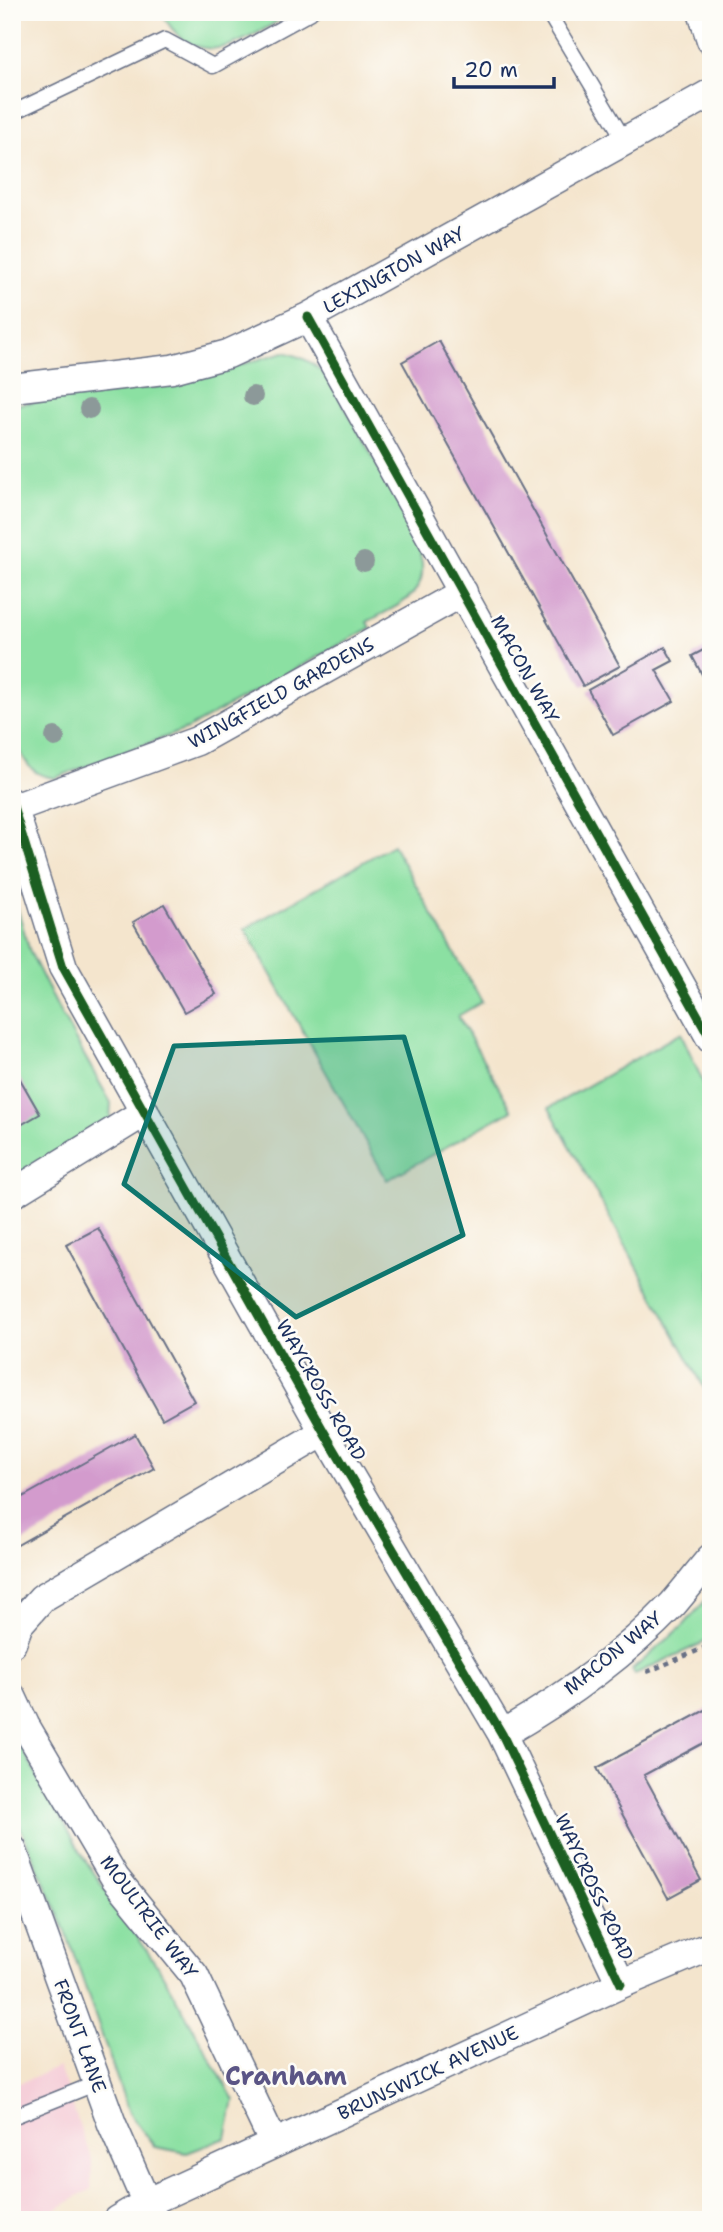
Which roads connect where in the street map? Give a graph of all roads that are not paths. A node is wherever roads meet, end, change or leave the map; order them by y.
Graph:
1 (310, 12) edge
2 (548, 12) edge
3 (702, 12) edge
4 (711, 40) edge
5 (711, 93) edge
6 (12, 113) edge
7 (625, 141) junction
8 (308, 317) junction
9 (12, 388) edge
10 (463, 592) junction
11 (13, 806) edge
12 (711, 1039) edge
13 (145, 1112) junction
14 (12, 1194) edge
15 (324, 1432) junction
16 (711, 1558) edge
17 (12, 1643) edge
18 (12, 1697) edge
19 (502, 1734) junction
20 (12, 1849) edge
21 (711, 1946) edge
22 (621, 1984) junction
23 (97, 2083) junction
24 (12, 2118) edge
25 (274, 2144) junction
26 (150, 2211) edge
27 (117, 2220) edge

1 - 6 lane
2 - 7 lane
3 - 4 street
5 - 7 street, LEXINGTON WAY
7 - 8 street, LEXINGTON WAY
8 - 9 street, LEXINGTON WAY
8 - 10 street, MACON WAY
10 - 11 street, WINGFIELD GARDENS
10 - 12 street, MACON WAY
11 - 13 street, WAYCROSS ROAD
13 - 14 street
13 - 15 street, WAYCROSS ROAD
15 - 17 street
15 - 19 street, WAYCROSS ROAD
16 - 19 street, MACON WAY
18 - 25 street, MOULTRIE WAY
19 - 22 street, WAYCROSS ROAD
20 - 23 street, FRONT LANE
21 - 22 street, BRUNSWICK AVENUE
22 - 25 street, BRUNSWICK AVENUE
23 - 24 lane
23 - 26 street, FRONT LANE
25 - 26 street, BRUNSWICK AVENUE
26 - 27 street, BRUNSWICK AVENUE

